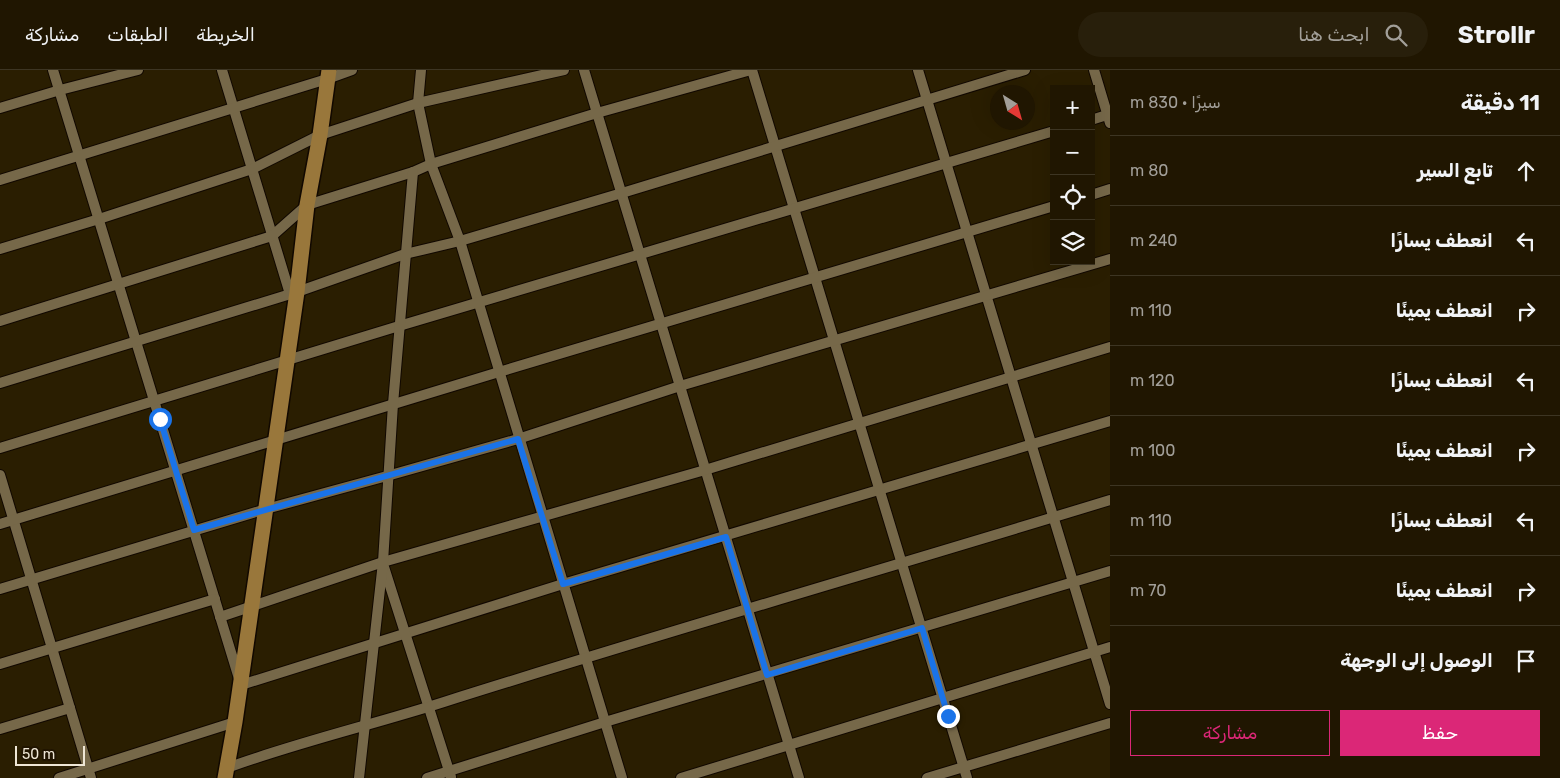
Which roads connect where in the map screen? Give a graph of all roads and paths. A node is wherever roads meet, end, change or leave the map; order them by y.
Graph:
1 (53, 70) edge
2 (138, 70) edge
3 (222, 70) edge
4 (352, 70) edge
5 (420, 70) edge
6 (564, 70) edge
7 (584, 70) edge
8 (751, 70) edge
9 (918, 70) edge
10 (1025, 70) edge
11 (1094, 70) edge
12 (328, 75) edge
13 (60, 90) junction
14 (927, 100) junction
15 (418, 103) junction
16 (233, 107) junction
17 (0, 108) edge
18 (597, 113) junction
19 (1109, 117) edge
20 (1095, 119) edge
21 (1050, 132) edge
22 (320, 135) junction
23 (776, 146) junction
24 (79, 156) junction
25 (431, 164) junction
26 (947, 164) junction
27 (252, 169) junction
28 (413, 172) junction
29 (0, 180) edge
30 (1110, 190) edge
31 (622, 193) junction
32 (1095, 194) edge
33 (306, 205) junction
34 (1050, 207) edge
35 (795, 209) junction
36 (99, 219) junction
37 (967, 232) junction
38 (272, 236) junction
39 (460, 241) junction
40 (0, 249) edge
41 (405, 254) junction
42 (640, 256) junction
43 (1110, 259) edge
44 (816, 278) junction
45 (119, 285) junction
46 (293, 293) junction
47 (987, 296) junction
48 (478, 303) junction
49 (0, 321) edge
50 (661, 325) junction
51 (399, 326) junction
52 (136, 341) junction
53 (835, 341) junction
54 (1110, 347) edge
55 (287, 362) junction
56 (499, 372) junction
57 (1011, 377) junction
58 (0, 383) edge
59 (680, 386) junction
60 (154, 401) junction
61 (392, 404) junction
62 (1110, 421) edge
63 (860, 423) junction
64 (518, 439) junction
65 (276, 441) junction
66 (1032, 445) junction
67 (0, 448) edge
68 (705, 470) junction
69 (176, 471) junction
70 (0, 475) edge
71 (387, 476) junction
72 (880, 490) junction
73 (1110, 500) edge
74 (266, 509) junction
75 (543, 518) junction
76 (1054, 518) junction
77 (14, 520) junction
78 (0, 524) edge
79 (194, 530) junction
80 (726, 537) junction
81 (383, 562) junction
82 (902, 563) junction
83 (1110, 571) edge
84 (31, 579) junction
85 (1073, 582) junction
86 (563, 584) junction
87 (0, 589) edge
88 (215, 599) junction
89 (252, 608) junction
90 (748, 610) junction
91 (220, 617) junction
92 (922, 628) junction
93 (405, 634) junction
94 (374, 644) junction
95 (52, 648) junction
96 (1110, 648) edge
97 (1094, 652) junction
98 (586, 658) junction
99 (0, 664) edge
100 (767, 675) junction
101 (241, 685) junction
102 (943, 699) junction
103 (1110, 704) edge
104 (428, 707) junction
105 (70, 708) junction
106 (236, 722) junction
107 (605, 722) junction
108 (1110, 723) edge
109 (365, 725) junction
110 (0, 730) edge
111 (789, 746) junction
112 (964, 767) junction
113 (226, 773) edge
114 (89, 774) edge
115 (450, 775) edge
116 (59, 778) edge
117 (359, 778) edge
118 (427, 778) edge
119 (622, 778) edge
120 (681, 778) edge
121 (798, 778) edge
122 (927, 778) edge
123 (967, 778) edge

1 - 13 street
2 - 13 street
3 - 16 street
4 - 12 street
5 - 15 street
6 - 15 street
7 - 18 street
8 - 18 street
8 - 23 street
9 - 14 street
10 - 14 street
11 - 19 street
12 - 16 street
12 - 22 street
13 - 17 street
13 - 24 street
14 - 23 street
14 - 26 street
15 - 22 street
15 - 25 street
16 - 24 street
16 - 27 street
18 - 25 street
18 - 31 street
19 - 20 street
21 - 26 street
22 - 27 street
22 - 33 street
23 - 31 street
23 - 35 street
24 - 29 street
24 - 36 street
25 - 28 street
25 - 39 street
26 - 35 street
26 - 37 street
27 - 36 street
27 - 38 street
28 - 33 street
28 - 41 street
30 - 32 street
31 - 39 street
31 - 42 street
33 - 38 street
33 - 46 street
34 - 37 street
35 - 42 street
35 - 44 street
36 - 40 street
36 - 45 street
37 - 44 street
37 - 47 street
38 - 45 street
38 - 46 street
39 - 41 street
39 - 48 street
41 - 46 street
41 - 51 street
42 - 48 street
42 - 50 street
43 - 47 street
44 - 50 street
44 - 53 street
45 - 49 street
45 - 52 street
46 - 52 street
46 - 55 street
47 - 53 street
47 - 57 street
48 - 51 street
48 - 56 street
50 - 56 street
50 - 59 street
51 - 55 street
51 - 61 street
52 - 58 street
52 - 60 street
53 - 59 street
53 - 63 street
54 - 57 street
55 - 60 street
55 - 65 street
56 - 61 street
56 - 64 street
57 - 63 street
57 - 66 street
59 - 64 street
59 - 68 street
60 - 67 street
60 - 69 street
61 - 65 street
61 - 71 street
62 - 66 street
63 - 68 street
63 - 72 street
64 - 71 street
64 - 75 street
65 - 69 street
65 - 74 street
66 - 72 street
66 - 76 street
68 - 75 street
68 - 80 street
69 - 77 street
69 - 79 street
70 - 77 street
71 - 74 street
71 - 81 street
72 - 80 street
72 - 82 street
73 - 76 street
74 - 79 street
74 - 89 street
75 - 81 street
75 - 86 street
76 - 82 street
76 - 85 street
77 - 78 street
77 - 84 street
79 - 84 street
79 - 88 street
80 - 86 street
80 - 90 street
81 - 89 street
81 - 93 street
81 - 94 street
82 - 90 street
82 - 92 street
83 - 85 street
84 - 87 street
84 - 95 street
85 - 92 street
85 - 97 street
86 - 93 street
86 - 98 street
88 - 91 street
88 - 95 street
89 - 91 street
89 - 101 street
90 - 98 street
90 - 100 street
91 - 101 street
92 - 100 street
92 - 102 street
93 - 94 street
93 - 104 street
94 - 101 street
94 - 109 street
95 - 99 street
95 - 105 street
96 - 97 street
97 - 102 street
97 - 103 street
98 - 104 street
98 - 107 street
100 - 107 street
100 - 111 street
101 - 106 street
102 - 111 street
102 - 112 street
104 - 109 street
104 - 115 street
105 - 110 street
105 - 114 street
106 - 113 street
106 - 114 street
107 - 115 street
107 - 119 street
108 - 112 street
109 - 113 street
109 - 117 street
111 - 120 street
111 - 121 street
112 - 122 street
112 - 123 street
114 - 116 street
115 - 118 street

